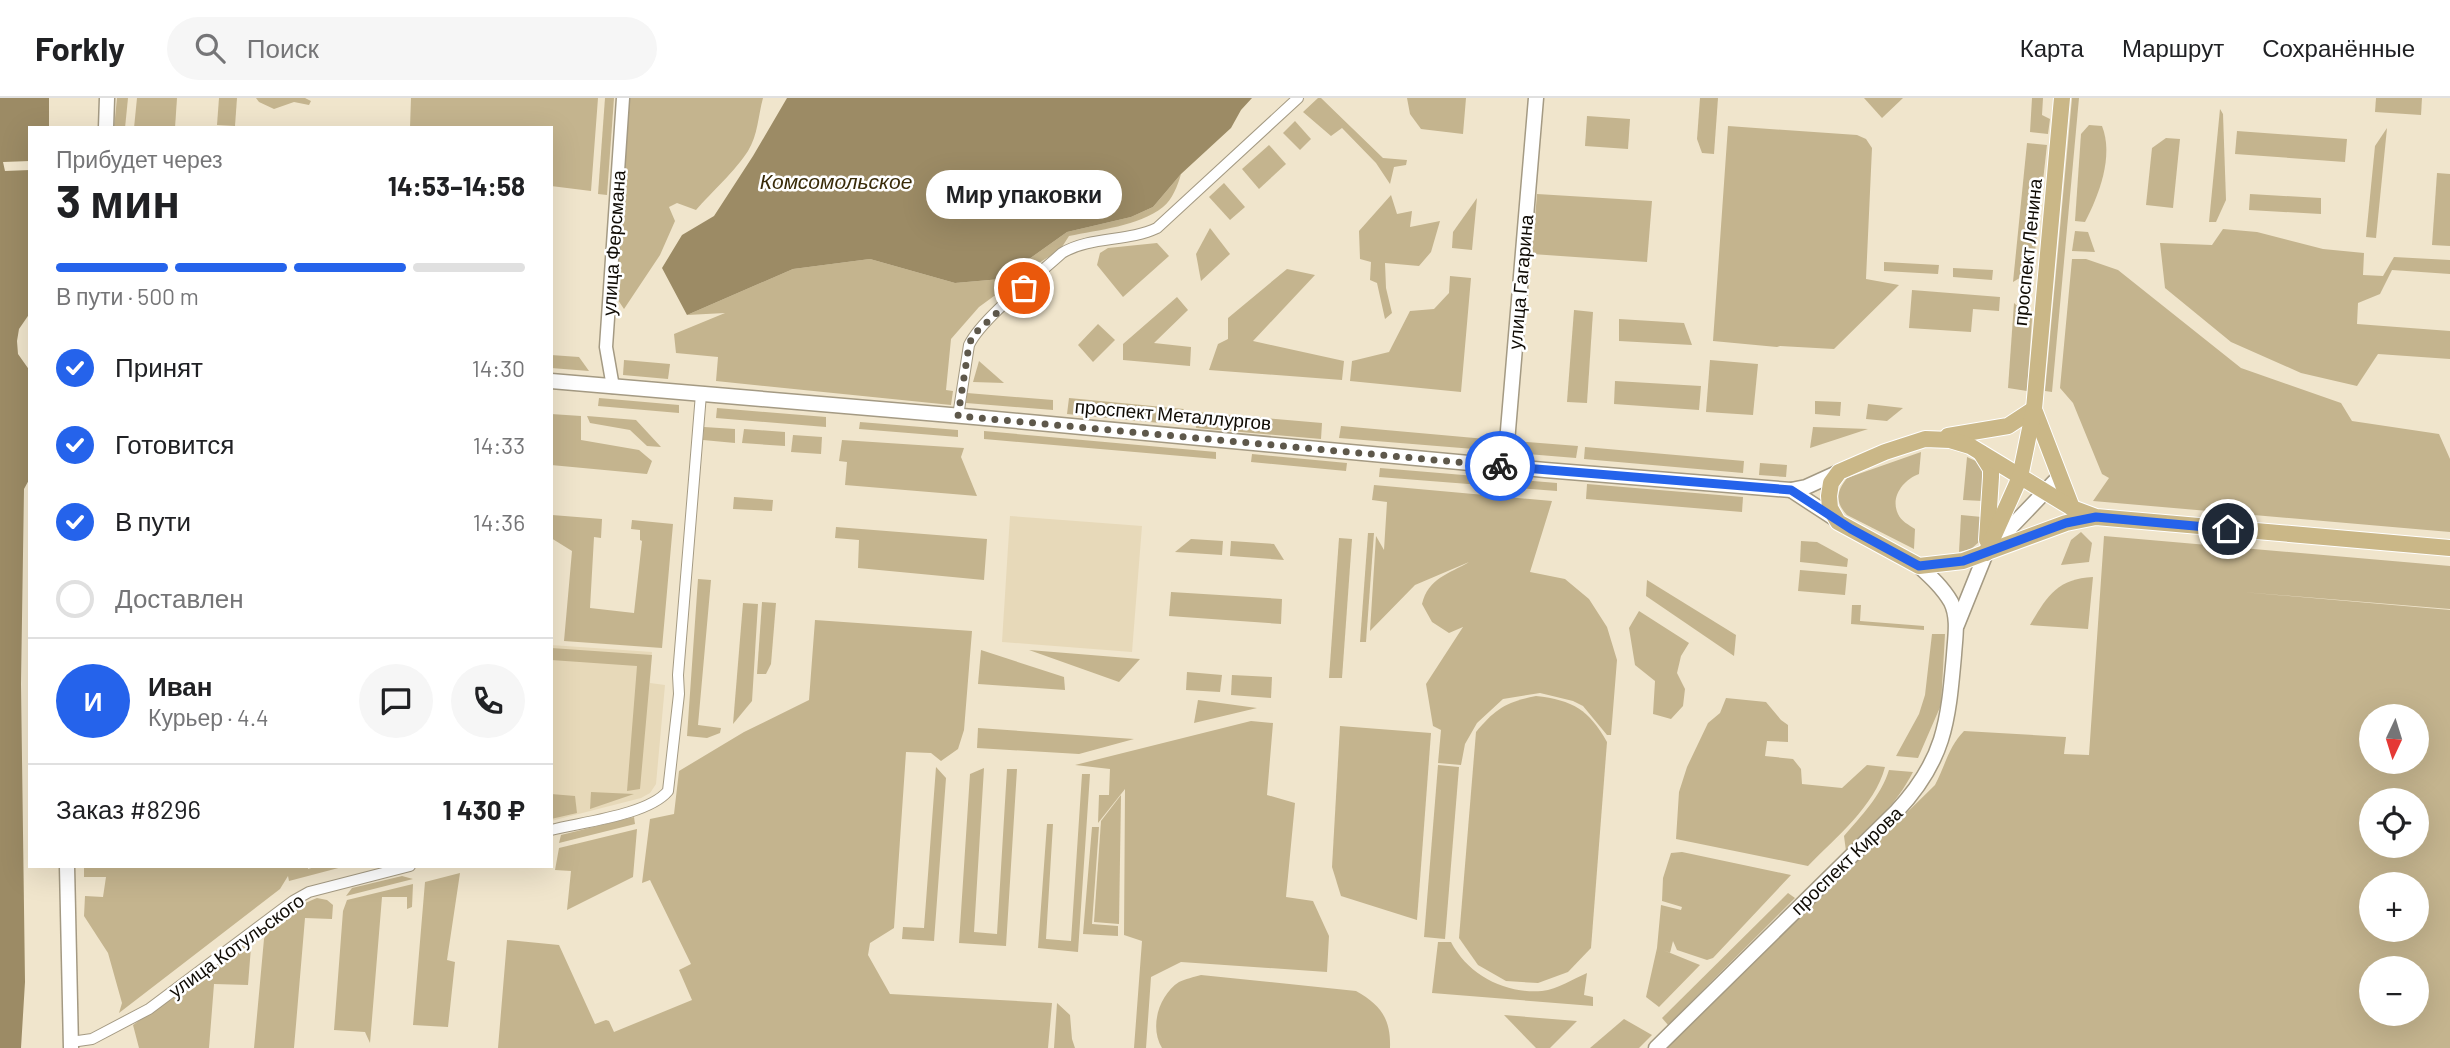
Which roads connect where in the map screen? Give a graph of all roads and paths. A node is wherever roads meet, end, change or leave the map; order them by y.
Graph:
1 (107, 98) edge
2 (623, 98) edge
3 (1298, 98) edge
4 (1536, 98) edge
5 (2062, 98) edge
6 (106, 126) edge
7 (553, 381) edge
8 (613, 387) junction
9 (701, 394) junction
10 (2034, 410) junction
11 (958, 416) junction
12 (1925, 439) junction
13 (1980, 452) junction
14 (1505, 466) junction
15 (1839, 472) junction
16 (2020, 477) junction
17 (2059, 477) junction
18 (1791, 490) junction
19 (2046, 492) junction
20 (2069, 516) junction
21 (1838, 522) junction
22 (2450, 548) edge
23 (1986, 553) junction
24 (1919, 566) junction
25 (1956, 630) junction
26 (553, 830) edge
27 (67, 868) edge
28 (402, 868) edge
29 (71, 1045) edge
30 (1656, 1048) edge

1 - 6 main road
2 - 8 street, улица Ферсмана
3 - 11 street
4 - 14 main road, улица Гагарина
5 - 10 main road, проспект Ленина
7 - 8 main road, проспект Металлургов
8 - 9 main road, проспект Металлургов
9 - 11 main road, проспект Металлургов
9 - 26 street
10 - 12 main road
10 - 16 main road
10 - 17 main road, проспект Ленина
11 - 14 main road, проспект Металлургов
12 - 13 main road
12 - 15 main road
13 - 16 main road
13 - 23 main road
14 - 18 main road, проспект Металлургов
15 - 18 main road, проспект Металлургов
15 - 21 main road
16 - 19 main road
16 - 23 main road
17 - 19 main road
17 - 20 main road, проспект Ленина
18 - 21 main road, проспект Металлургов
19 - 20 main road
19 - 23 main road
20 - 22 main road
20 - 23 main road
21 - 24 main road
23 - 24 main road
23 - 25 main road
24 - 25 main road
25 - 30 main road, проспект Кирова
27 - 29 main road
28 - 29 street, улица Котульского

